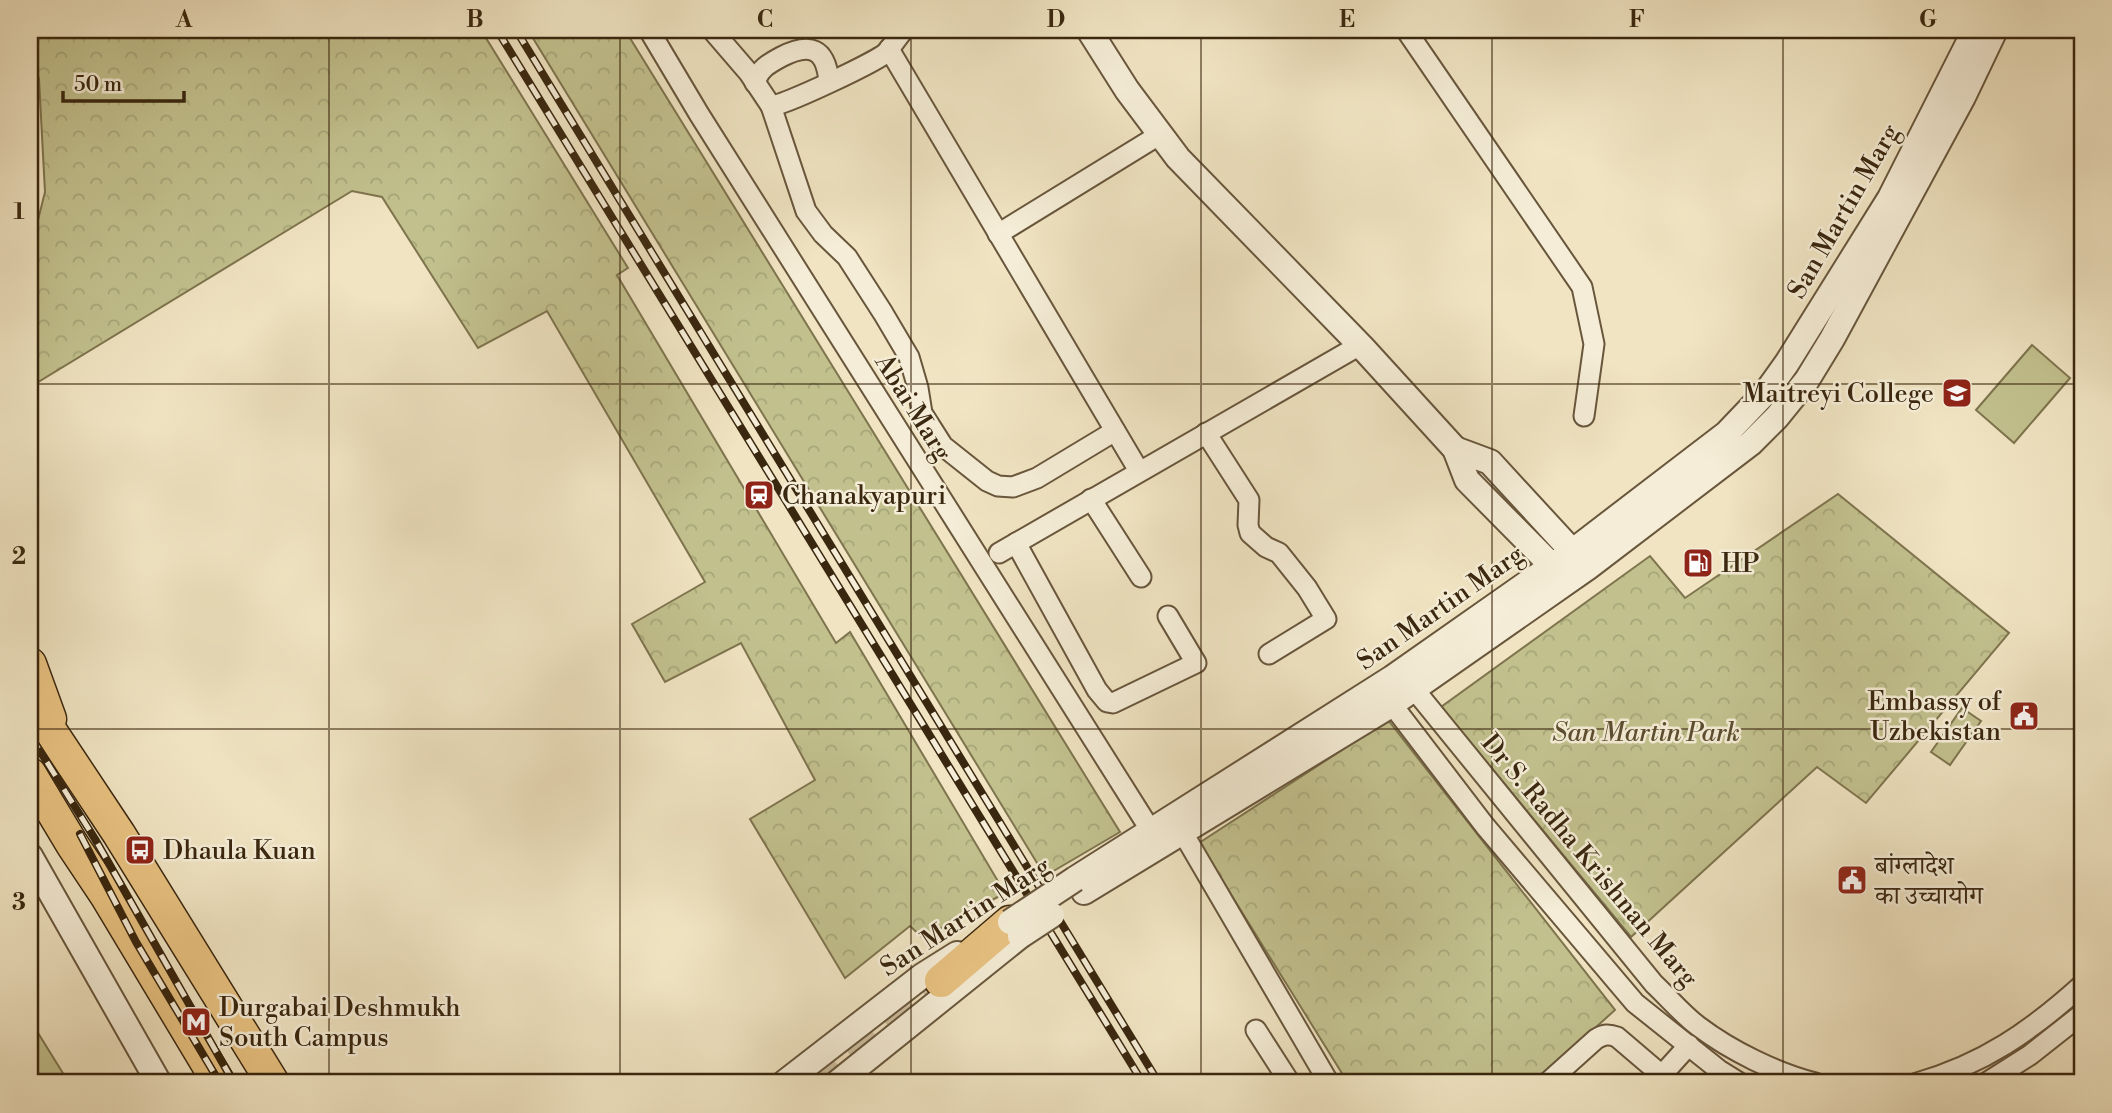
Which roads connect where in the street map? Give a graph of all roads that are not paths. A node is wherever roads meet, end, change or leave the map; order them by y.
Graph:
1 (649, 30) edge
2 (712, 30) edge
3 (903, 30) edge
4 (1088, 30) edge
5 (1406, 30) edge
6 (1975, 30) edge
7 (1995, 30) edge
8 (889, 49) junction
9 (829, 82) junction
10 (755, 83) junction
11 (771, 106) junction
12 (1159, 135) junction
13 (998, 234) junction
14 (1360, 345) junction
15 (1584, 416) dead end
16 (1115, 431) junction
17 (1206, 433) junction
18 (1139, 471) junction
19 (1091, 499) junction
20 (1570, 567) junction
21 (1141, 577) dead end
22 (1168, 615) dead end
23 (1269, 654) dead end
24 (30, 664) edge
25 (1408, 681) junction
26 (1385, 696) junction
27 (30, 700) edge
28 (58, 742) junction
29 (30, 774) edge
30 (38, 806) edge
31 (1183, 833) junction
32 (1156, 837) junction
33 (30, 856) edge
34 (1015, 929) junction
35 (943, 984) tunnel mouth
36 (1654, 984) junction
37 (2082, 985) edge
38 (1635, 1003) junction
39 (2082, 1014) edge
40 (1256, 1030) dead end
41 (1689, 1045) junction
42 (1666, 1080) edge
43 (159, 1083) edge
44 (219, 1083) edge
45 (273, 1083) edge
46 (784, 1083) edge
47 (837, 1083) edge
48 (1290, 1083) edge
49 (1329, 1083) edge
50 (1547, 1083) edge
51 (1740, 1083) edge
52 (1815, 1083) edge
53 (1920, 1083) edge
54 (1986, 1083) edge

1 - 32 street, Abai Marg
2 - 10 street
3 - 8 street
4 - 12 street
5 - 15 street
6 - 20 street, San Martin Marg
7 - 20 street, San Martin Marg
8 - 9 street
8 - 13 street
9 - 10 street
9 - 11 street
10 - 11 street
11 - 16 street
12 - 13 street
12 - 14 street
13 - 16 street
14 - 17 street
14 - 20 street
16 - 18 street
17 - 18 street
17 - 23 street
18 - 19 street
19 - 21 street
19 - 22 street
20 - 25 street, San Martin Marg
24 - 28 main road
25 - 26 street, San Martin Marg
25 - 36 street, Dr S. Radha Krishnan Marg
26 - 31 street, San Martin Marg
26 - 32 street, San Martin Marg
26 - 38 street, Dr S. Radha Krishnan Marg
27 - 28 main road
28 - 45 main road
29 - 30 main road
30 - 44 main road
31 - 32 street, San Martin Marg
31 - 49 street
32 - 34 street, San Martin Marg, bridge
33 - 43 street
34 - 35 main road
34 - 46 street, San Martin Marg
34 - 47 street, San Martin Marg
36 - 38 street
36 - 52 street, Dr S. Radha Krishnan Marg
37 - 53 street
38 - 41 street, Dr S. Radha Krishnan Marg
39 - 54 street
40 - 48 street
41 - 42 street
41 - 51 street, Dr S. Radha Krishnan Marg
42 - 50 street

